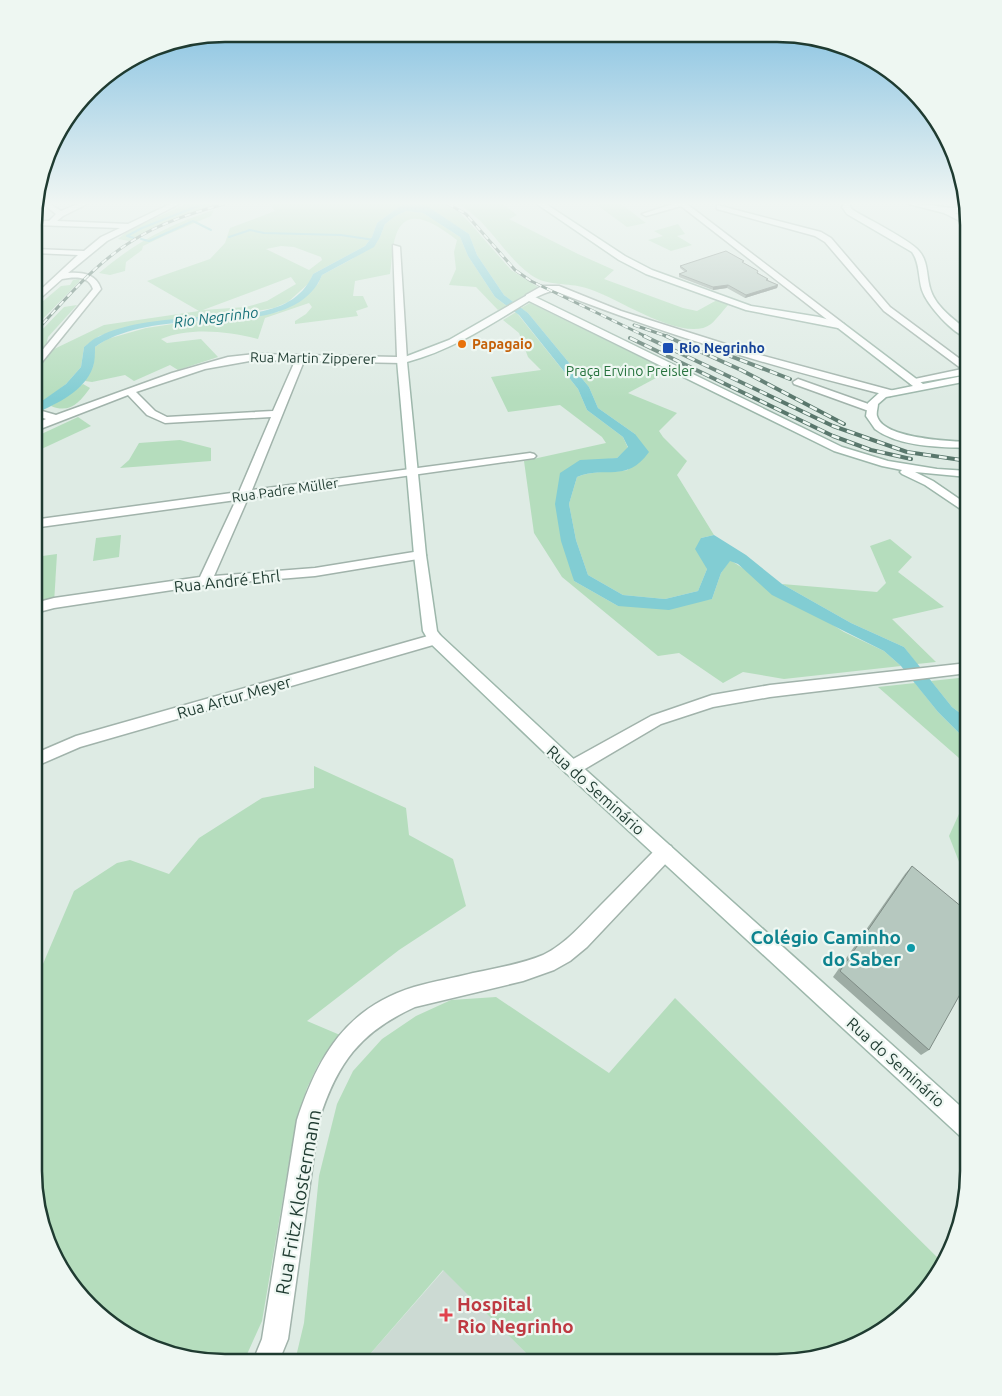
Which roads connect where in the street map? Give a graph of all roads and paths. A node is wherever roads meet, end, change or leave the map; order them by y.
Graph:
1 (67, 269) edge
2 (74, 269) edge
3 (397, 269) edge
4 (643, 269) edge
5 (767, 269) edge
6 (854, 269) edge
7 (923, 269) edge
8 (80, 275) junction
9 (59, 277) junction
10 (42, 293) edge
11 (530, 297) junction
12 (841, 326) junction
13 (960, 329) edge
14 (42, 356) edge
15 (301, 357) junction
16 (402, 360) junction
17 (960, 364) edge
18 (960, 372) edge
19 (960, 379) edge
20 (798, 382) dead end
21 (917, 385) junction
22 (130, 391) junction
23 (890, 392) junction
24 (870, 408) junction
25 (278, 414) junction
26 (44, 415) edge
27 (960, 444) edge
28 (530, 456) dead end
29 (886, 464) junction
30 (412, 472) junction
31 (937, 472) junction
32 (960, 473) edge
33 (929, 483) junction
34 (244, 495) junction
35 (960, 504) edge
36 (42, 523) edge
37 (420, 555) junction
38 (205, 581) junction
39 (42, 607) edge
40 (435, 639) junction
41 (960, 669) edge
42 (42, 757) edge
43 (572, 768) junction
44 (665, 852) junction
45 (960, 1121) edge
46 (269, 1354) edge

1 - 9 street
2 - 8 street
3 - 16 street
4 - 12 street
5 - 12 street
6 - 17 street
7 - 13 street
8 - 9 street
8 - 14 street
9 - 10 street
11 - 16 street, Rua Martin Zipperer
11 - 23 street, Rua Martin Zipperer
11 - 29 street
12 - 21 street
15 - 16 street, Rua Martin Zipperer
15 - 22 street, Rua Martin Zipperer
15 - 25 street
16 - 30 street
18 - 21 street
19 - 21 street
20 - 24 street
21 - 23 street
22 - 25 street
22 - 26 street, Rua Martin Zipperer
23 - 24 street
24 - 27 street
25 - 34 street
28 - 30 street, Rua Padre Müller
29 - 31 street
29 - 33 street
30 - 34 street, Rua Padre Müller
30 - 37 street
31 - 32 street
31 - 33 street
33 - 35 street
34 - 36 street, Rua Padre Müller
34 - 38 street
37 - 38 street, Rua André Ehrl
37 - 40 street
38 - 39 street, Rua André Ehrl
40 - 42 street, Rua Artur Meyer
40 - 43 street, Rua do Seminário
41 - 43 street
43 - 44 street, Rua do Seminário
44 - 45 street, Rua do Seminário
44 - 46 street, Rua Fritz Klostermann

